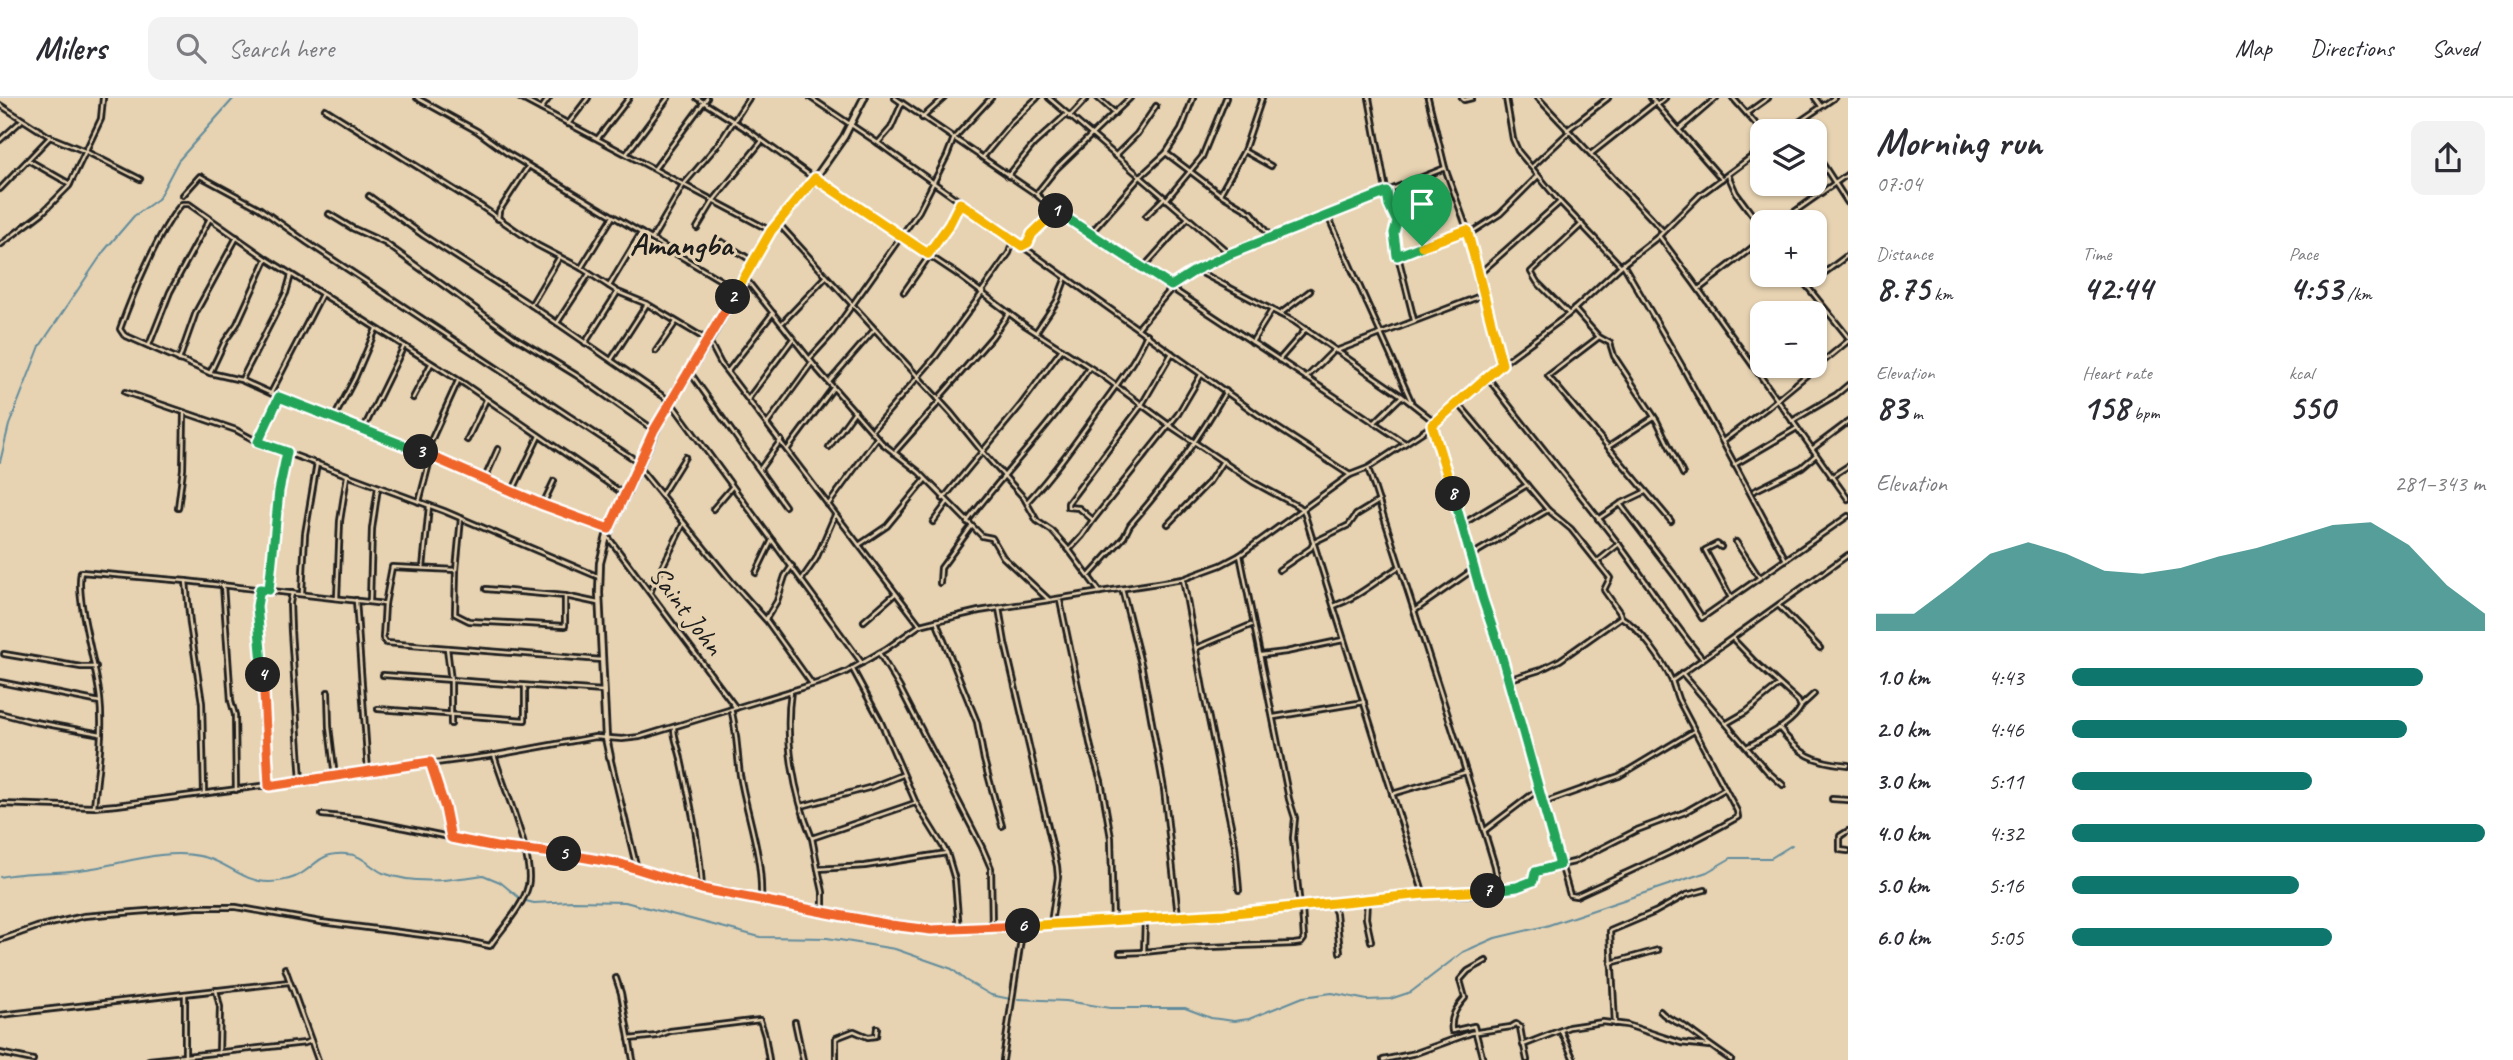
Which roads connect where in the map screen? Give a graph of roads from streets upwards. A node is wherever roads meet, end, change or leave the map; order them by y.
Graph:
1 (103, 98) edge
2 (417, 98) edge
3 (520, 98) edge
4 (549, 98) edge
5 (588, 98) edge
6 (629, 98) edge
7 (668, 98) edge
8 (698, 98) edge
9 (707, 98) edge
10 (749, 98) edge
11 (811, 98) edge
12 (864, 98) edge
13 (897, 98) edge
14 (944, 98) edge
15 (991, 98) edge
16 (1037, 98) edge
17 (1049, 98) edge
18 (1087, 98) edge
19 (1098, 98) edge
20 (1130, 98) edge
21 (1193, 98) edge
22 (1226, 98) edge
23 (1262, 98) edge
24 (1369, 98) edge
25 (1428, 98) edge
26 (1462, 98) edge
27 (1472, 98) edge
28 (1506, 98) edge
29 (1538, 98) edge
30 (1608, 98) edge
31 (1651, 98) edge
32 (1665, 98) edge
33 (1716, 98) edge
34 (1733, 98) edge
35 (1768, 98) edge
36 (1815, 98) edge
37 (1834, 98) edge
38 (704, 103) junction
39 (902, 103) junction
40 (1657, 104) junction
41 (0, 105) edge
42 (1156, 106) dead end
43 (1821, 106) junction
44 (324, 108) dead end
45 (541, 109) junction
46 (1115, 113) junction
47 (1747, 113) junction
48 (1068, 116) junction
49 (922, 118) junction
50 (1752, 119) edge
51 (1803, 119) edge
52 (22, 120) junction
53 (733, 120) junction
54 (849, 123) junction
55 (568, 124) junction
56 (1679, 130) junction
57 (1567, 131) junction
58 (1091, 135) junction
59 (50, 137) junction
60 (598, 138) junction
61 (954, 138) junction
62 (0, 140) edge
63 (762, 141) junction
64 (878, 143) junction
65 (1244, 151) junction
66 (87, 152) junction
67 (626, 153) junction
68 (1166, 153) junction
69 (1591, 153) junction
70 (1115, 156) junction
71 (982, 157) junction
72 (1750, 158) edge
73 (28, 160) junction
74 (528, 166) junction
75 (1271, 166) dead end
76 (1532, 167) junction
77 (654, 169) junction
78 (1445, 169) junction
79 (1827, 170) edge
80 (1191, 172) junction
81 (1848, 174) edge
82 (1538, 175) junction
83 (1728, 175) junction
84 (1008, 176) junction
85 (1140, 177) junction
86 (815, 178) junction
87 (140, 179) dead end
88 (1722, 179) junction
89 (1835, 182) junction
90 (70, 184) junction
91 (684, 184) junction
92 (934, 184) junction
93 (0, 189) edge
94 (1387, 192) junction
95 (1036, 194) junction
96 (1220, 194) junction
97 (183, 195) dead end
98 (369, 196) dead end
99 (1165, 199) junction
100 (714, 200) junction
101 (1560, 202) junction
102 (960, 203) junction
103 (1848, 203) edge
104 (1796, 210) edge
105 (1055, 211) junction
106 (1750, 212) edge
107 (329, 214) dead end
108 (1146, 216) dead end
109 (1328, 216) junction
110 (612, 217) junction
111 (499, 219) junction
112 (1187, 219) junction
113 (209, 220) junction
114 (777, 223) junction
115 (1582, 224) junction
116 (697, 228) dead end
117 (771, 231) junction
118 (1663, 231) junction
119 (1468, 232) junction
120 (641, 233) junction
121 (1090, 234) junction
122 (1658, 236) junction
123 (237, 237) junction
124 (901, 238) junction
125 (1271, 238) junction
126 (652, 240) junction
127 (1013, 240) junction
128 (722, 242) dead end
129 (0, 246) edge
130 (1022, 246) junction
131 (1750, 249) edge
132 (1230, 254) junction
133 (929, 255) junction
134 (1848, 255) edge
135 (1397, 256) junction
136 (559, 258) junction
137 (267, 259) junction
138 (754, 262) junction
139 (1622, 265) junction
140 (580, 268) junction
141 (1143, 268) junction
142 (1196, 270) junction
143 (1827, 271) edge
144 (589, 274) junction
145 (1479, 274) junction
146 (291, 275) junction
147 (826, 277) junction
148 (1066, 277) junction
149 (745, 278) junction
150 (609, 286) junction
151 (1172, 287) junction
152 (1808, 287) edge
153 (1699, 289) junction
154 (737, 290) junction
155 (1310, 291) dead end
156 (618, 292) junction
157 (904, 292) dead end
158 (982, 292) junction
159 (322, 294) junction
160 (1484, 294) junction
161 (647, 304) junction
162 (531, 305) junction
163 (852, 305) junction
164 (1574, 309) junction
165 (1272, 310) junction
166 (773, 313) junction
167 (1009, 313) junction
168 (1280, 314) junction
169 (1569, 314) junction
170 (1414, 320) junction
171 (676, 321) junction
172 (557, 323) junction
173 (782, 323) junction
174 (1138, 328) junction
175 (376, 329) junction
176 (1306, 329) junction
177 (874, 330) junction
178 (1036, 332) junction
179 (1381, 333) junction
180 (1147, 334) junction
181 (1599, 337) junction
182 (793, 338) junction
183 (1848, 339) edge
184 (709, 341) junction
185 (1252, 342) junction
186 (585, 343) junction
187 (149, 345) junction
188 (404, 346) junction
189 (1062, 349) junction
190 (1335, 350) junction
191 (656, 352) dead end
192 (1172, 352) junction
193 (179, 360) junction
194 (611, 360) junction
195 (1279, 360) junction
196 (811, 361) junction
197 (431, 364) junction
198 (1502, 364) junction
199 (1090, 367) junction
200 (689, 370) junction
201 (727, 372) junction
202 (210, 373) junction
203 (1201, 374) junction
204 (917, 377) junction
205 (1306, 378) junction
206 (1488, 378) junction
207 (241, 380) junction
208 (458, 381) junction
209 (829, 382) junction
210 (1848, 385) edge
211 (834, 387) junction
212 (1115, 387) junction
213 (1226, 391) junction
214 (125, 392) dead end
215 (271, 393) junction
216 (1402, 396) junction
217 (279, 397) junction
218 (413, 398) dead end
219 (748, 399) junction
220 (486, 400) junction
221 (939, 400) junction
222 (1776, 400) junction
223 (670, 401) junction
224 (1412, 404) junction
225 (1459, 404) junction
226 (1141, 406) junction
227 (855, 411) junction
228 (184, 414) junction
229 (1654, 417) junction
230 (334, 418) junction
231 (1792, 421) junction
232 (1848, 422) edge
233 (1374, 423) junction
234 (767, 424) junction
235 (1434, 424) junction
236 (1169, 425) junction
237 (1797, 428) junction
238 (363, 430) junction
239 (654, 430) junction
240 (872, 430) junction
241 (539, 436) junction
242 (877, 438) junction
243 (467, 440) dead end
244 (781, 440) junction
245 (1723, 441) junction
246 (258, 442) junction
247 (1197, 442) junction
248 (1405, 443) junction
249 (829, 447) dead end
250 (1608, 447) junction
251 (498, 449) dead end
252 (1812, 449) junction
253 (787, 450) junction
254 (981, 450) junction
255 (287, 452) junction
256 (894, 453) junction
257 (425, 454) junction
258 (1816, 455) junction
259 (431, 456) junction
260 (685, 457) dead end
261 (1223, 460) junction
262 (317, 463) junction
263 (639, 465) junction
264 (1734, 465) junction
265 (1848, 466) edge
266 (1368, 468) junction
267 (760, 469) junction
268 (1683, 474) dead end
269 (348, 475) junction
270 (1350, 475) junction
271 (1004, 476) junction
272 (1831, 477) junction
273 (485, 478) junction
274 (925, 480) junction
275 (554, 481) dead end
276 (1527, 485) junction
277 (378, 487) junction
278 (732, 487) junction
279 (513, 490) junction
280 (1754, 491) dead end
281 (1645, 492) junction
282 (662, 494) junction
283 (625, 495) junction
284 (943, 499) junction
285 (1848, 499) edge
286 (1380, 501) junction
287 (419, 502) junction
288 (1026, 502) junction
289 (947, 503) junction
290 (1620, 504) junction
291 (543, 505) junction
292 (828, 505) junction
293 (429, 506) junction
294 (785, 506) dead end
295 (178, 508) dead end
296 (713, 509) dead end
297 (1303, 509) junction
298 (1548, 510) junction
299 (835, 515) junction
300 (1848, 516) edge
301 (461, 518) junction
302 (1598, 519) junction
303 (1093, 520) junction
304 (933, 522) dead end
305 (967, 522) junction
306 (1671, 522) dead end
307 (684, 523) junction
308 (1168, 524) dead end
309 (1461, 525) junction
310 (972, 526) junction
311 (609, 529) junction
312 (607, 536) junction
313 (772, 540) junction
314 (1314, 542) junction
315 (1736, 542) dead end
316 (1619, 544) junction
317 (859, 545) junction
318 (1721, 547) dead end
319 (1069, 550) junction
320 (1240, 555) junction
321 (1848, 555) edge
322 (1470, 556) junction
323 (1786, 560) junction
324 (1598, 561) junction
325 (792, 566) junction
326 (1401, 566) junction
327 (423, 568) junction
328 (1474, 569) junction
329 (456, 570) junction
330 (1279, 570) dead end
331 (756, 573) dead end
332 (599, 577) junction
333 (1089, 577) junction
334 (1759, 578) junction
335 (802, 579) junction
336 (1183, 579) junction
337 (186, 580) junction
338 (940, 583) dead end
339 (223, 585) junction
340 (1122, 588) junction
341 (260, 589) junction
342 (486, 589) dead end
343 (269, 590) junction
344 (650, 592) junction
345 (1100, 592) junction
346 (292, 593) junction
347 (302, 593) junction
348 (895, 594) junction
349 (565, 596) junction
350 (337, 598) junction
351 (1731, 599) junction
352 (356, 600) junction
353 (1049, 600) junction
354 (1060, 600) junction
355 (370, 601) junction
356 (385, 604) junction
357 (599, 604) junction
358 (1334, 606) junction
359 (1779, 606) junction
360 (999, 608) junction
361 (1414, 611) junction
362 (1621, 617) junction
363 (767, 621) junction
364 (864, 621) dead end
365 (936, 621) junction
366 (1253, 624) junction
367 (920, 625) junction
368 (1732, 638) junction
369 (1345, 639) junction
370 (447, 648) junction
371 (1196, 648) junction
372 (1820, 648) dead end
373 (879, 653) junction
374 (4, 654) dead end
375 (1261, 654) junction
376 (1702, 658) junction
377 (602, 660) junction
378 (862, 663) junction
379 (96, 667) junction
380 (852, 668) junction
381 (1682, 673) junction
382 (383, 675) dead end
383 (1507, 680) junction
384 (451, 681) junction
385 (1672, 681) junction
386 (0, 682) edge
387 (812, 684) junction
388 (1779, 685) junction
389 (525, 687) junction
390 (603, 691) junction
391 (791, 691) junction
392 (328, 692) dead end
393 (1814, 694) dead end
394 (100, 702) junction
395 (1364, 702) junction
396 (1801, 706) junction
397 (378, 709) dead end
398 (733, 709) junction
399 (0, 713) edge
400 (452, 714) junction
401 (1274, 718) junction
402 (1727, 723) junction
403 (451, 724) dead end
404 (674, 728) junction
405 (1779, 728) junction
406 (1694, 730) junction
407 (100, 734) junction
408 (606, 738) junction
409 (1747, 747) junction
410 (494, 755) junction
411 (610, 757) joint
412 (430, 762) junction
413 (1848, 765) edge
414 (368, 772) junction
415 (1466, 772) junction
416 (902, 774) junction
417 (335, 777) junction
418 (302, 782) junction
419 (1783, 785) dead end
420 (269, 786) junction
421 (1539, 789) junction
422 (1725, 789) junction
423 (236, 790) junction
424 (204, 794) junction
425 (1392, 794) junction
426 (1832, 799) dead end
427 (1848, 800) edge
428 (916, 803) junction
429 (1543, 803) junction
430 (0, 804) edge
431 (802, 806) junction
432 (94, 807) junction
433 (322, 815) dead end
434 (1002, 826) dead end
435 (1484, 831) junction
436 (1848, 831) edge
437 (450, 837) junction
438 (812, 838) junction
439 (526, 849) junction
440 (1848, 851) edge
441 (947, 853) junction
442 (1560, 865) junction
443 (637, 869) junction
444 (818, 869) junction
445 (702, 889) junction
446 (1239, 890) dead end
447 (1499, 890) junction
448 (1705, 890) dead end
449 (1424, 894) junction
450 (761, 900) junction
451 (1367, 901) junction
452 (1332, 904) junction
453 (1301, 908) junction
454 (823, 912) junction
455 (1178, 916) junction
456 (1144, 919) junction
457 (1113, 921) junction
458 (1051, 923) junction
459 (1023, 926) junction
460 (992, 928) junction
461 (959, 931) junction
462 (0, 940) edge
463 (1371, 941) dead end
464 (1658, 950) dead end
465 (1144, 952) junction
466 (1120, 953) dead end
467 (1340, 953) dead end
468 (1486, 961) dead end
469 (1611, 964) junction
470 (285, 968) dead end
471 (616, 978) dead end
472 (289, 982) junction
473 (216, 990) junction
474 (185, 994) junction
475 (1660, 1011) dead end
476 (0, 1015) edge
477 (794, 1022) dead end
478 (1615, 1024) junction
479 (877, 1028) dead end
480 (1561, 1031) junction
481 (1476, 1033) junction
482 (629, 1039) junction
483 (311, 1041) junction
484 (1523, 1045) junction
485 (1709, 1045) junction
486 (0, 1053) edge
487 (219, 1053) junction
488 (185, 1056) junction
489 (33, 1060) edge
490 (153, 1060) edge
491 (318, 1060) edge
492 (633, 1060) edge
493 (769, 1060) edge
494 (803, 1060) edge
495 (836, 1060) edge
496 (1003, 1060) edge
497 (1383, 1060) edge
498 (1483, 1060) edge
499 (1527, 1060) edge
500 (1574, 1060) edge
501 (1731, 1060) edge

1 - 66 street
2 - 74 street
3 - 45 street
4 - 45 street
5 - 55 street
6 - 60 street
7 - 67 street
8 - 38 street
9 - 38 street
10 - 53 street
11 - 54 street
12 - 54 street
13 - 39 street
14 - 49 street
15 - 61 street
16 - 71 street
17 - 48 street
18 - 48 street
19 - 46 street
20 - 46 street
21 - 68 street
22 - 80 street
23 - 65 street
24 - 94 street
25 - 78 street
26 - 27 street
28 - 76 street
29 - 57 street
30 - 57 street
31 - 40 street
32 - 40 street
33 - 56 street
34 - 47 street
35 - 47 street
36 - 43 street
37 - 43 street
38 - 53 street
38 - 77 street
39 - 49 street
39 - 64 street
40 - 56 street
40 - 69 street
41 - 52 street
42 - 70 street
43 - 51 street
44 - 111 street
45 - 55 street
46 - 58 street
47 - 50 street
48 - 58 street
48 - 84 street
49 - 61 street
52 - 59 street
52 - 62 street
53 - 63 street
53 - 91 street
54 - 64 street
54 - 86 street
55 - 60 street
56 - 88 street
57 - 69 street
57 - 76 street
58 - 70 street
58 - 95 street
59 - 66 street
59 - 73 street
60 - 67 street
61 - 71 street
61 - 92 street
63 - 86 street
63 - 100 street
64 - 92 street
65 - 75 street
65 - 96 street
66 - 87 street
66 - 90 street
67 - 77 street
68 - 80 street
68 - 85 street
69 - 118 street
70 - 85 street
71 - 84 street
72 - 83 street
73 - 90 street
73 - 93 street
74 - 110 street
74 - 111 street
76 - 82 street
77 - 91 street
78 - 94 street
78 - 119 street
79 - 89 street
80 - 96 street
80 - 99 street
81 - 89 street
82 - 101 street
82 - 119 street
83 - 88 street
83 - 106 street
84 - 95 street
85 - 99 street
85 - 121 street
86 - 114 street
86 - 124 street
88 - 118 street
89 - 103 street
89 - 104 street
90 - 129 street
91 - 100 street
91 - 126 street
92 - 102 street
92 - 124 street
94 - 109 street
94 - 135 street
95 - 105 street
96 - 125 street
97 - 263 street
98 - 162 street
99 - 108 street
99 - 112 street
100 - 116 street
100 - 117 street
101 - 115 street
101 - 145 street
102 - 127 street
102 - 133 street
105 - 121 street
105 - 130 street
107 - 239 street
109 - 125 street
109 - 179 street
110 - 120 street
110 - 140 street
111 - 136 street
112 - 132 street
112 - 141 street
113 - 123 street
113 - 187 street
113 - 187 street
114 - 117 street
114 - 147 street
115 - 139 street
115 - 169 street
117 - 138 street
118 - 122 street
119 - 135 street
119 - 145 street
120 - 126 street
120 - 150 street
121 - 141 street
122 - 139 street
122 - 153 street
123 - 137 street
123 - 193 street
124 - 133 street
124 - 163 street
125 - 132 street
126 - 154 street
127 - 130 street
127 - 158 street
128 - 138 street
130 - 148 street
131 - 153 street
132 - 142 street
133 - 157 street
133 - 158 street
134 - 143 street
135 - 170 street
136 - 140 street
136 - 162 street
137 - 146 street
137 - 202 street
138 - 149 street
139 - 164 street
139 - 245 street
140 - 144 street
141 - 151 street
142 - 151 street
142 - 165 street
144 - 150 street
144 - 172 street
145 - 160 street
146 - 159 street
146 - 207 street
147 - 163 street
147 - 173 street
148 - 174 street
148 - 178 street
149 - 154 street
149 - 166 street
150 - 156 street
151 - 174 street
151 - 185 street
152 - 183 street
153 - 222 street
154 - 184 street
155 - 168 street
156 - 161 street
156 - 186 street
158 - 167 street
158 - 204 street
159 - 175 street
159 - 215 street
160 - 170 street
160 - 198 street
161 - 171 street
161 - 194 street
162 - 172 street
163 - 177 street
163 - 196 street
164 - 169 street
164 - 181 street
165 - 168 street
165 - 185 street
166 - 173 street
166 - 201 street
167 - 178 street
167 - 221 street
168 - 176 street
169 - 198 street
170 - 179 street
171 - 184 street
171 - 191 street
172 - 186 street
173 - 182 street
174 - 180 street
175 - 188 street
175 - 230 street
176 - 190 street
176 - 195 street
177 - 204 street
177 - 209 street
178 - 189 street
179 - 190 street
179 - 224 street
180 - 192 street
180 - 212 street
181 - 229 street
181 - 250 street
182 - 196 street
182 - 219 street
183 - 222 street
184 - 200 street
184 - 201 street
185 - 195 street
186 - 194 street
187 - 193 street
188 - 197 street
188 - 238 street
189 - 199 street
189 - 254 street
190 - 205 street
190 - 216 street
192 - 203 street
192 - 226 street
193 - 202 street
194 - 223 street
195 - 205 street
196 - 209 street
196 - 234 street
197 - 208 street
197 - 218 street
198 - 206 street
199 - 212 street
199 - 271 street
200 - 223 street
200 - 267 street
201 - 219 street
202 - 207 street
203 - 213 street
203 - 236 street
204 - 221 street
204 - 240 street
205 - 233 street
206 - 225 street
206 - 302 street
207 - 215 street
208 - 220 street
208 - 257 street
209 - 211 street
210 - 231 street
211 - 227 street
211 - 253 street
212 - 226 street
212 - 288 street
213 - 247 street
213 - 270 street
214 - 228 street
215 - 217 street
216 - 224 street
216 - 233 street
217 - 230 street
217 - 246 street
219 - 234 street
220 - 241 street
220 - 243 street
221 - 254 street
221 - 256 street
222 - 231 street
222 - 245 street
223 - 239 street
223 - 278 street
224 - 235 street
225 - 235 street
225 - 276 street
226 - 236 street
226 - 303 street
227 - 240 street
227 - 249 street
228 - 246 street
228 - 295 street
229 - 250 street
229 - 268 street
230 - 238 street
231 - 237 street
232 - 252 street
233 - 248 street
234 - 244 street
235 - 248 street
235 - 309 street
236 - 247 street
236 - 303 street
237 - 252 street
237 - 264 street
238 - 257 street
239 - 263 street
240 - 242 street
241 - 279 street
241 - 283 street
242 - 256 street
242 - 292 street
244 - 253 street
244 - 267 street
245 - 264 street
246 - 255 street
247 - 261 street
247 - 333 street
248 - 266 street
250 - 281 street
251 - 273 street
252 - 258 street
253 - 292 street
254 - 271 street
254 - 284 street
255 - 262 street
255 - 343 street
256 - 274 street
257 - 259 street
258 - 272 street
258 - 280 street
259 - 273 street
259 - 287 street
260 - 282 street
261 - 297 street
261 - 308 street
262 - 269 street
262 - 347 street
263 - 282 street
263 - 283 street
264 - 323 street
265 - 272 street
266 - 270 street
266 - 286 street
267 - 294 street
269 - 277 street
269 - 350 street
270 - 297 street
271 - 288 street
271 - 305 street
272 - 285 street
273 - 279 street
274 - 284 street
274 - 317 street
275 - 291 street
276 - 298 street
276 - 309 street
277 - 287 street
277 - 355 street
278 - 296 street
278 - 313 street
279 - 291 street
281 - 290 street
281 - 306 street
282 - 307 street
283 - 311 street
284 - 289 street
286 - 314 street
286 - 326 street
287 - 293 street
288 - 319 street
289 - 304 street
289 - 305 street
290 - 302 street
290 - 351 street
291 - 311 street
292 - 299 street
293 - 301 street
293 - 327 street
297 - 314 street
297 - 320 street
298 - 322 street
298 - 324 street
299 - 317 street
299 - 335 street
300 - 323 street
301 - 329 street
301 - 332 street
302 - 316 street
303 - 319 street
305 - 310 street
307 - 344 street
307 - 363 street
309 - 322 street
310 - 338 street
310 - 353 street
311 - 312 street
312 - 332 street
312 - 344 street, Saint John
313 - 325 street
313 - 331 street
314 - 330 street
314 - 358 street
315 - 334 street
316 - 324 street
316 - 376 street
317 - 348 street
318 - 351 street
319 - 333 street
320 - 336 street
320 - 366 street
321 - 359 street
322 - 328 street
323 - 334 street
324 - 362 street
325 - 335 street
325 - 363 street
326 - 358 street
326 - 361 street
327 - 329 street
327 - 356 street
328 - 361 street
328 - 383 street
329 - 349 street
332 - 357 street
333 - 345 street
334 - 351 street
335 - 378 street
336 - 340 street
336 - 371 street
337 - 339 street
337 - 379 street
337 - 424 street
339 - 341 street
339 - 423 street
340 - 345 street
340 - 455 street
341 - 343 street
341 - 420 street
342 - 349 street
343 - 346 street
344 - 398 street, Saint John
345 - 354 street
346 - 347 street
346 - 418 street
347 - 350 street
348 - 364 street
348 - 367 street
349 - 357 street
350 - 352 street
352 - 355 street
352 - 414 street
353 - 354 street
353 - 360 street
354 - 457 street
355 - 356 street
356 - 370 street
357 - 377 street
358 - 369 street
359 - 368 street
359 - 372 street
360 - 365 street
360 - 458 street
361 - 415 street
362 - 383 street
362 - 385 street
363 - 387 street
365 - 367 street
365 - 434 street
366 - 371 street
366 - 375 street
367 - 373 street
368 - 376 street
368 - 388 street
369 - 375 street
369 - 395 street
370 - 377 street
370 - 384 street
371 - 446 street
373 - 378 street
373 - 460 street
374 - 379 street
375 - 401 street
376 - 381 street
377 - 390 street
378 - 380 street
379 - 394 street
380 - 387 street
380 - 416 street
381 - 385 street
381 - 402 street
382 - 384 street
383 - 421 street
384 - 389 street
384 - 400 street
385 - 406 street
386 - 394 street
387 - 391 street
388 - 396 street
388 - 402 street
389 - 390 street
389 - 400 street
390 - 408 street
391 - 398 street
391 - 431 street
392 - 417 street
393 - 396 street
394 - 407 street
395 - 401 street
395 - 425 street
396 - 405 street
397 - 400 street
398 - 404 street
398 - 450 street
399 - 407 street
400 - 403 street
401 - 453 street
402 - 409 street
404 - 408 street
404 - 445 street
405 - 409 street
405 - 413 street
406 - 422 street
406 - 429 street
407 - 432 street
408 - 410 street
408 - 411 street
409 - 419 street
410 - 412 street
410 - 439 street
411 - 443 street
412 - 414 street
412 - 437 street
414 - 417 street
415 - 425 street
415 - 435 street
416 - 428 street
416 - 431 street
417 - 418 street
418 - 420 street
420 - 423 street
421 - 429 street
421 - 435 street
422 - 442 street
422 - 442 street
423 - 424 street
424 - 432 street
425 - 449 street
426 - 427 street
428 - 438 street
428 - 441 street
429 - 442 street
430 - 432 street
431 - 438 street
433 - 437 street
435 - 447 street
436 - 440 street
437 - 439 street
438 - 444 street
439 - 443 street
439 - 462 street
441 - 444 street
441 - 461 street
442 - 447 street
443 - 445 street
444 - 454 street
445 - 450 street
447 - 449 street
448 - 469 street
449 - 451 street
450 - 454 street
451 - 452 street
451 - 463 street
452 - 453 street
452 - 467 street
453 - 455 street
453 - 465 street
454 - 461 street
455 - 456 street
456 - 457 street
456 - 465 street
457 - 458 street
458 - 459 street
459 - 460 street
459 - 496 street
460 - 461 street
464 - 469 street
465 - 466 street
468 - 481 street
469 - 478 street
470 - 472 street
471 - 482 street
472 - 473 street
472 - 483 street
473 - 474 street
473 - 487 street
474 - 476 street
474 - 488 street
475 - 485 street
477 - 494 street
478 - 480 street
478 - 485 street
479 - 495 street
480 - 484 street
480 - 500 street
481 - 484 street
481 - 497 street
481 - 498 street
482 - 492 street
482 - 493 street
483 - 487 street
483 - 491 street
484 - 499 street
485 - 501 street
486 - 489 street
487 - 488 street
488 - 490 street

